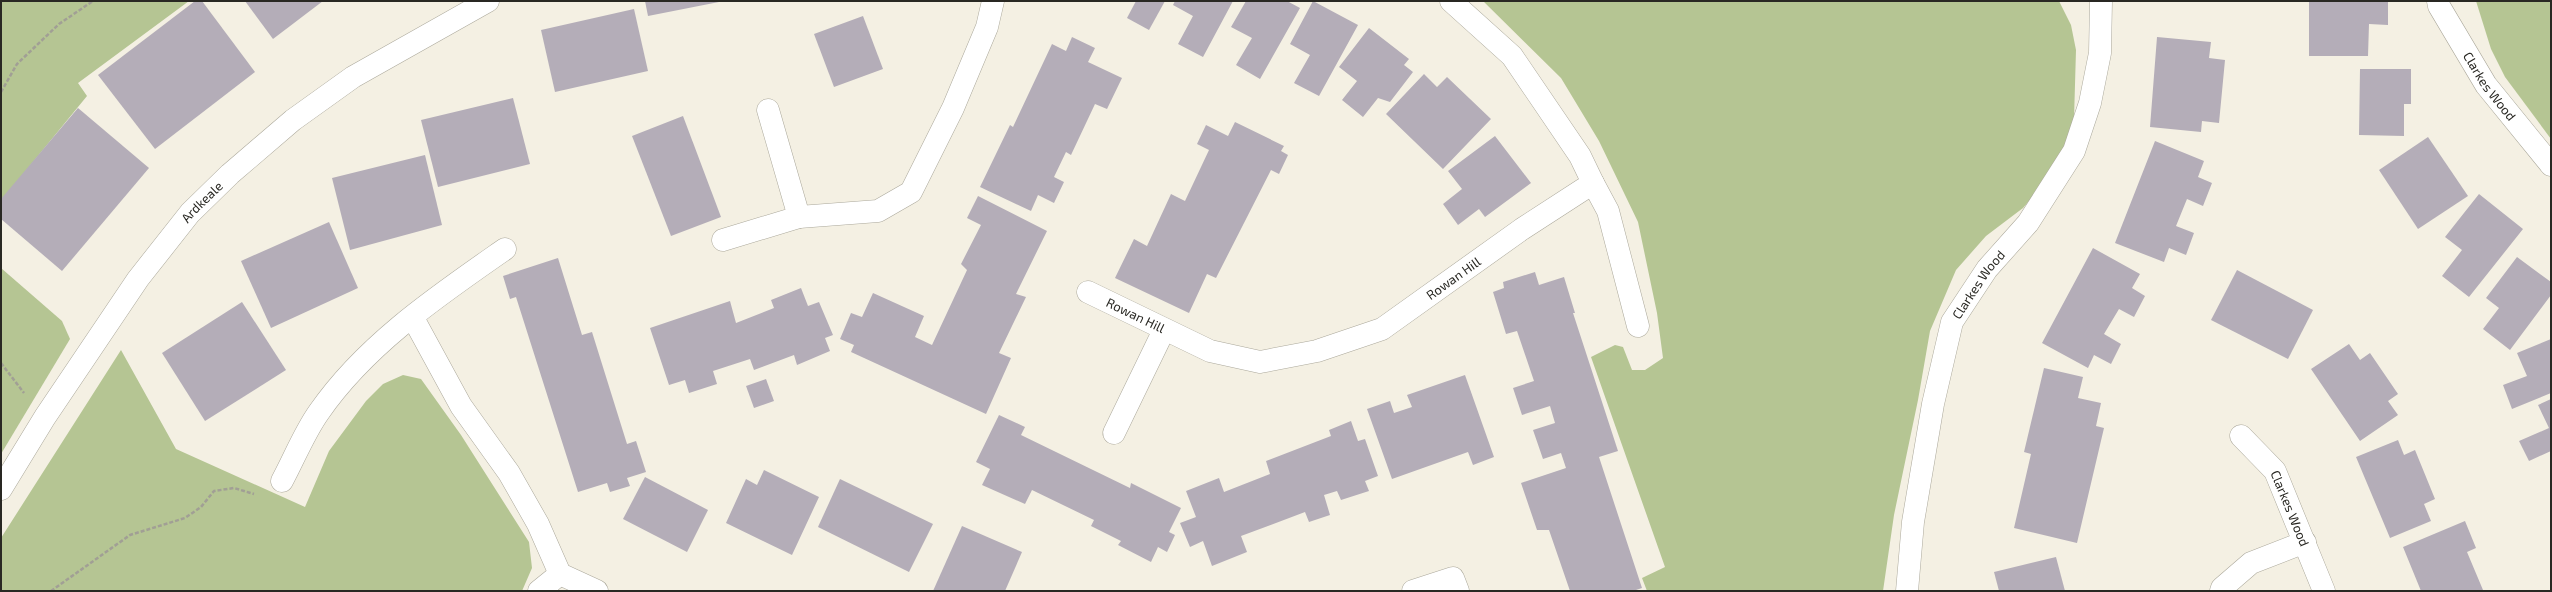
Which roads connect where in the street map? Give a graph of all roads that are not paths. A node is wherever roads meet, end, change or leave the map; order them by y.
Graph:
1 (488, 1) edge
2 (993, 1) edge
3 (1451, 1) edge
4 (2101, 1) edge
5 (2438, 1) edge
6 (768, 110) dead end
7 (2551, 165) edge
8 (1593, 183) junction
9 (799, 217) junction
10 (724, 240) dead end
11 (505, 249) dead end
12 (1088, 292) dead end
13 (413, 318) junction
14 (1638, 326) dead end
15 (1164, 330) junction
16 (1114, 433) dead end
17 (2241, 436) dead end
18 (282, 481) road end
19 (1, 489) edge
20 (2305, 542) junction
21 (560, 574) junction
22 (540, 591) edge
23 (597, 591) edge
24 (1413, 591) edge
25 (1458, 591) edge
26 (1908, 591) edge
27 (2221, 591) edge
28 (2324, 591) edge

1 - 19 street, Ardkeale
2 - 9 street
3 - 8 street
4 - 26 street, Clarkes Wood
5 - 7 street, Clarkes Wood
6 - 9 street
8 - 14 street
8 - 15 street, Rowan Hill
9 - 10 street
11 - 13 street
12 - 15 street, Rowan Hill
13 - 18 street
13 - 21 street
15 - 16 street
17 - 20 street, Clarkes Wood
20 - 27 street
20 - 28 street, Clarkes Wood
21 - 22 street
21 - 23 street
24 - 25 street

